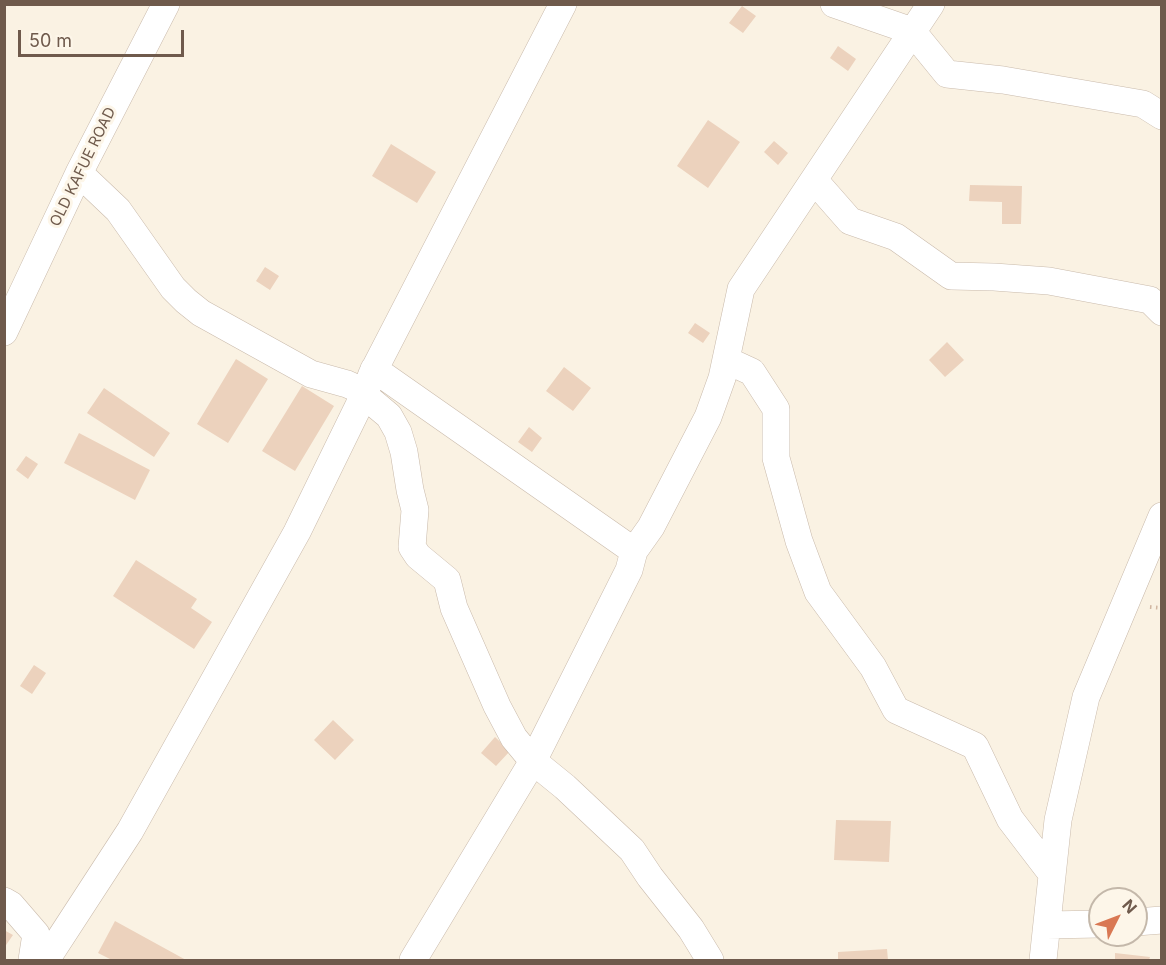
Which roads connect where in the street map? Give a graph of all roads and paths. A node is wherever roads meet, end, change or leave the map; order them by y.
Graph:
1 (563, 4) edge
2 (834, 4) edge
3 (931, 4) edge
4 (161, 6) edge
5 (912, 31) junction
6 (1161, 116) edge
7 (79, 173) junction
8 (814, 180) junction
9 (1161, 312) edge
10 (4, 332) edge
11 (726, 360) junction
12 (374, 369) junction
13 (364, 395) junction
14 (1161, 516) edge
15 (634, 550) junction
16 (533, 761) junction
17 (1052, 874) junction
18 (4, 901) edge
19 (1088, 924) edge
20 (1047, 925) junction
21 (32, 960) edge
22 (46, 960) edge
23 (412, 960) edge
24 (710, 960) edge
25 (1043, 960) edge

1 - 12 street
2 - 5 street
3 - 5 street
4 - 7 street, OLD KAFUE ROAD
5 - 6 street
5 - 8 street
7 - 10 street, OLD KAFUE ROAD
7 - 13 street
8 - 9 street
8 - 11 street
11 - 15 street
11 - 17 street
12 - 13 street
12 - 15 street
13 - 16 street
13 - 22 street
14 - 17 street
15 - 16 street
16 - 23 street
16 - 24 street
17 - 20 street
18 - 21 street
19 - 20 street
20 - 25 street

